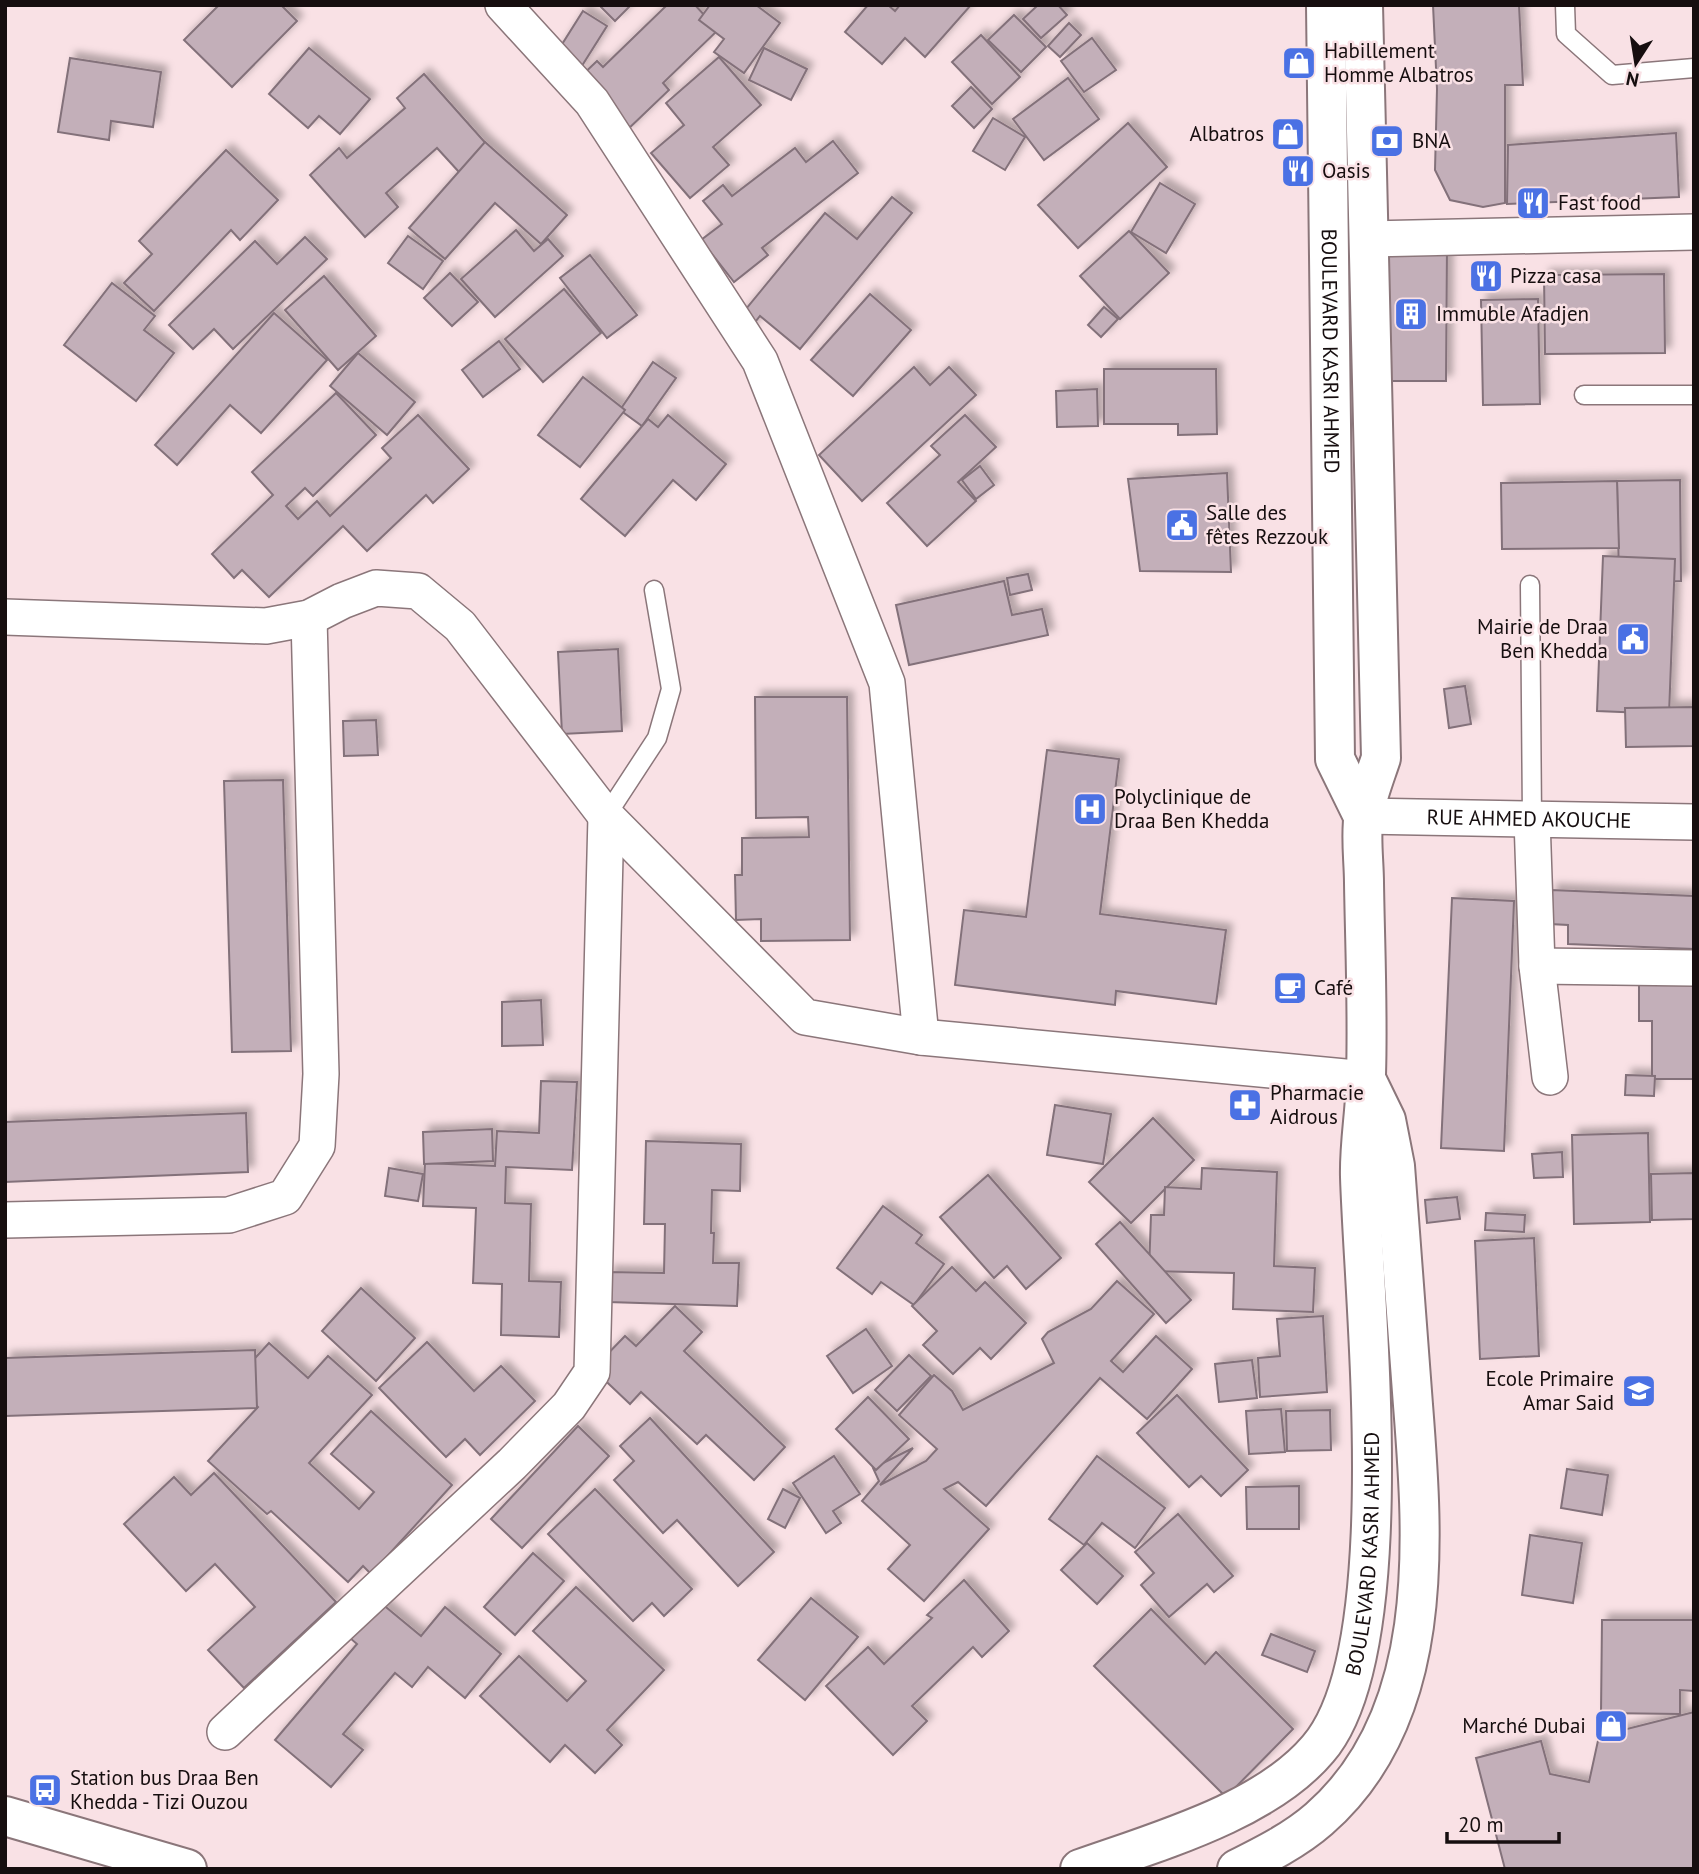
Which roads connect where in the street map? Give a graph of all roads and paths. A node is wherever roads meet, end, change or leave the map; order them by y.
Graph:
1 (503, 5) edge
2 (1326, 5) edge
3 (1363, 5) edge
4 (1565, 5) edge
5 (1694, 68) edge
6 (1694, 232) edge
7 (1368, 239) junction
8 (1584, 395) dead end
9 (1694, 395) edge
10 (1530, 585) dead end
11 (654, 590) dead end
12 (5, 617) edge
13 (309, 618) junction
14 (606, 816) junction
15 (1363, 816) junction
16 (1532, 819) junction
17 (1694, 822) edge
18 (1537, 966) junction
19 (1694, 968) edge
20 (921, 1037) junction
21 (1550, 1077) dead end
22 (1367, 1079) junction
23 (5, 1220) edge
24 (225, 1732) dead end
25 (5, 1816) edge
26 (187, 1869) edge
27 (1080, 1869) edge
28 (1237, 1869) edge

1 - 20 street
2 - 15 main road, BOULEVARD KASRI AHMED
3 - 7 main road, BOULEVARD KASRI AHMED
4 - 5 lane
6 - 7 street
7 - 15 main road, BOULEVARD KASRI AHMED
8 - 9 lane
10 - 16 lane
11 - 14 lane
12 - 13 street
13 - 14 street
13 - 23 street
14 - 20 street
14 - 24 street
15 - 16 street, RUE AHMED AKOUCHE
15 - 22 main road, BOULEVARD KASRI AHMED
16 - 17 street, RUE AHMED AKOUCHE
16 - 18 street
18 - 19 street
18 - 21 street
20 - 22 street
22 - 27 main road, BOULEVARD KASRI AHMED
22 - 28 main road, BOULEVARD KASRI AHMED
25 - 26 main road

